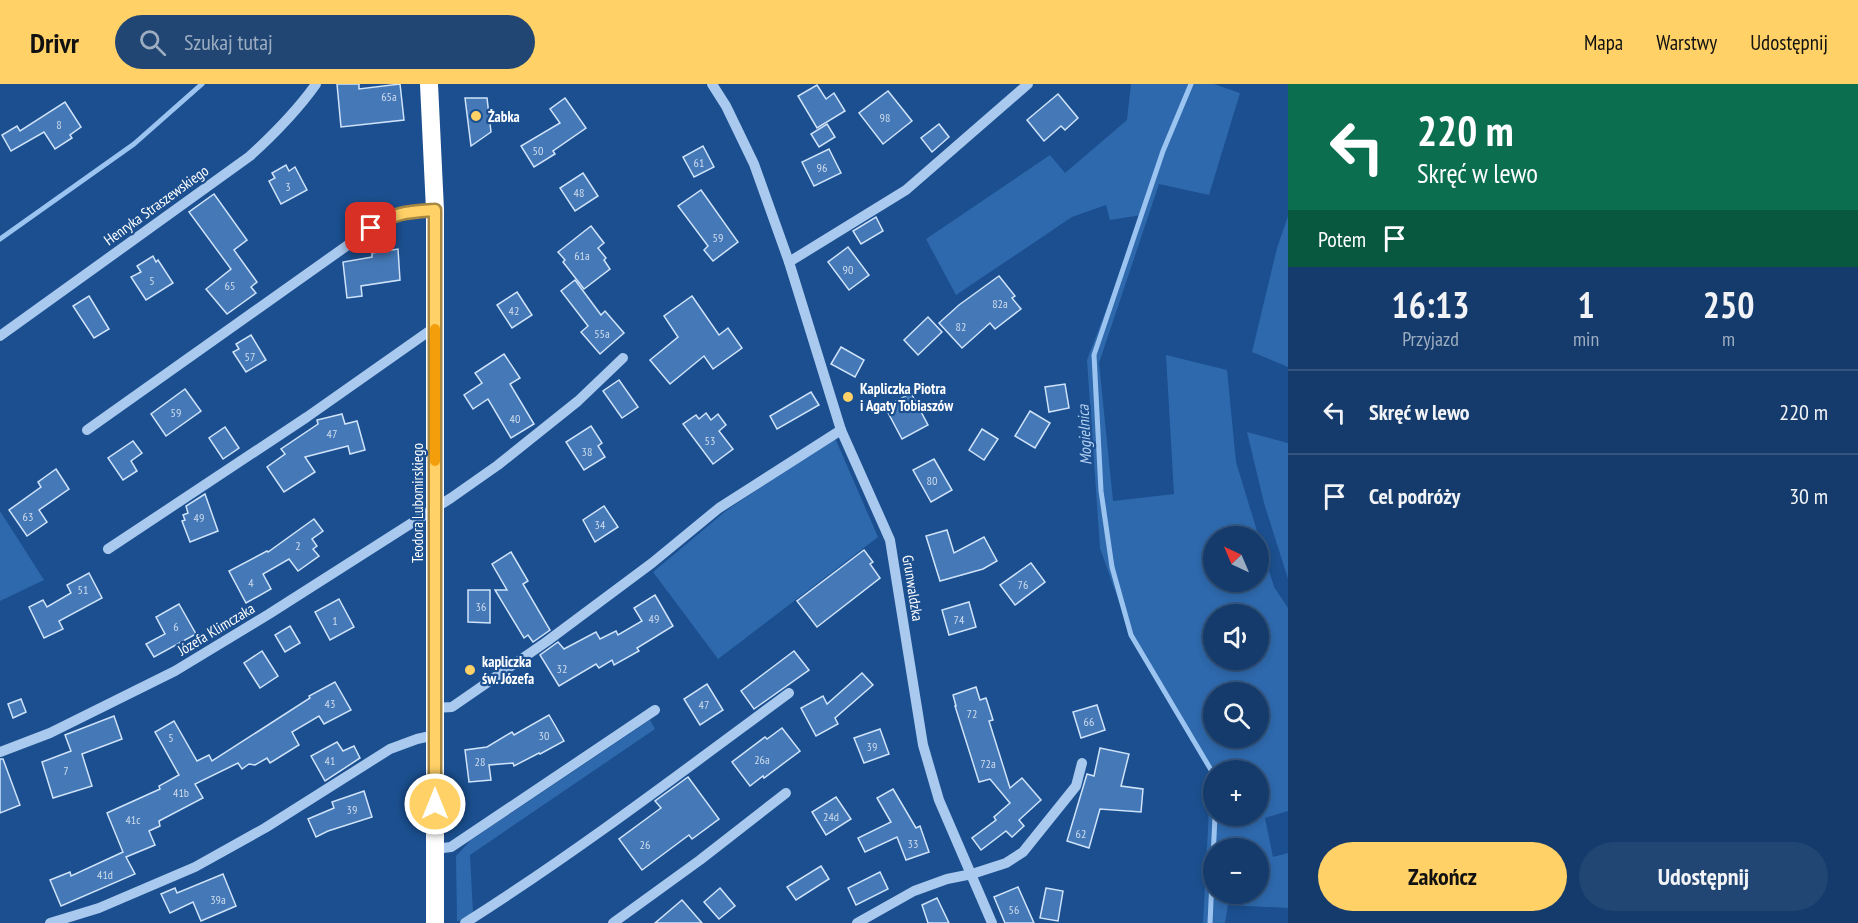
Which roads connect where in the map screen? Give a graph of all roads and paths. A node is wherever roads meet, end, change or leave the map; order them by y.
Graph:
1 (316, 84) edge
2 (429, 84) edge
3 (712, 84) edge
4 (1028, 84) edge
5 (435, 210) junction
6 (789, 262) junction
7 (435, 327) junction
8 (0, 336) edge
9 (623, 358) dead end
10 (87, 430) dead end
11 (841, 430) junction
12 (435, 508) junction
13 (108, 549) dead end
14 (789, 693) dead end
15 (435, 708) junction
16 (655, 710) dead end
17 (435, 735) junction
18 (0, 752) edge
19 (1082, 763) dead end
20 (786, 793) dead end
21 (435, 849) junction
22 (972, 874) junction
23 (50, 923) edge
24 (435, 923) edge
25 (465, 923) edge
26 (613, 923) edge
27 (857, 923) edge
28 (992, 923) edge

1 - 8 street, Henryka Straszewskiego
2 - 5 highway, Teodora Lubomirskiego
3 - 6 street, Grunwaldzka
4 - 6 street
5 - 7 highway, Teodora Lubomirskiego
5 - 10 street
6 - 11 street, Grunwaldzka
7 - 12 highway, Teodora Lubomirskiego
7 - 13 street
9 - 12 street, Józefa Klimczaka
11 - 15 street
11 - 22 street, Grunwaldzka
12 - 15 highway, Teodora Lubomirskiego
12 - 18 street, Józefa Klimczaka
14 - 25 street
15 - 17 highway, Teodora Lubomirskiego
16 - 21 street
17 - 21 highway, Teodora Lubomirskiego
17 - 23 street
19 - 22 street
20 - 26 street
21 - 24 highway, Teodora Lubomirskiego
22 - 27 street
22 - 28 street, Grunwaldzka

